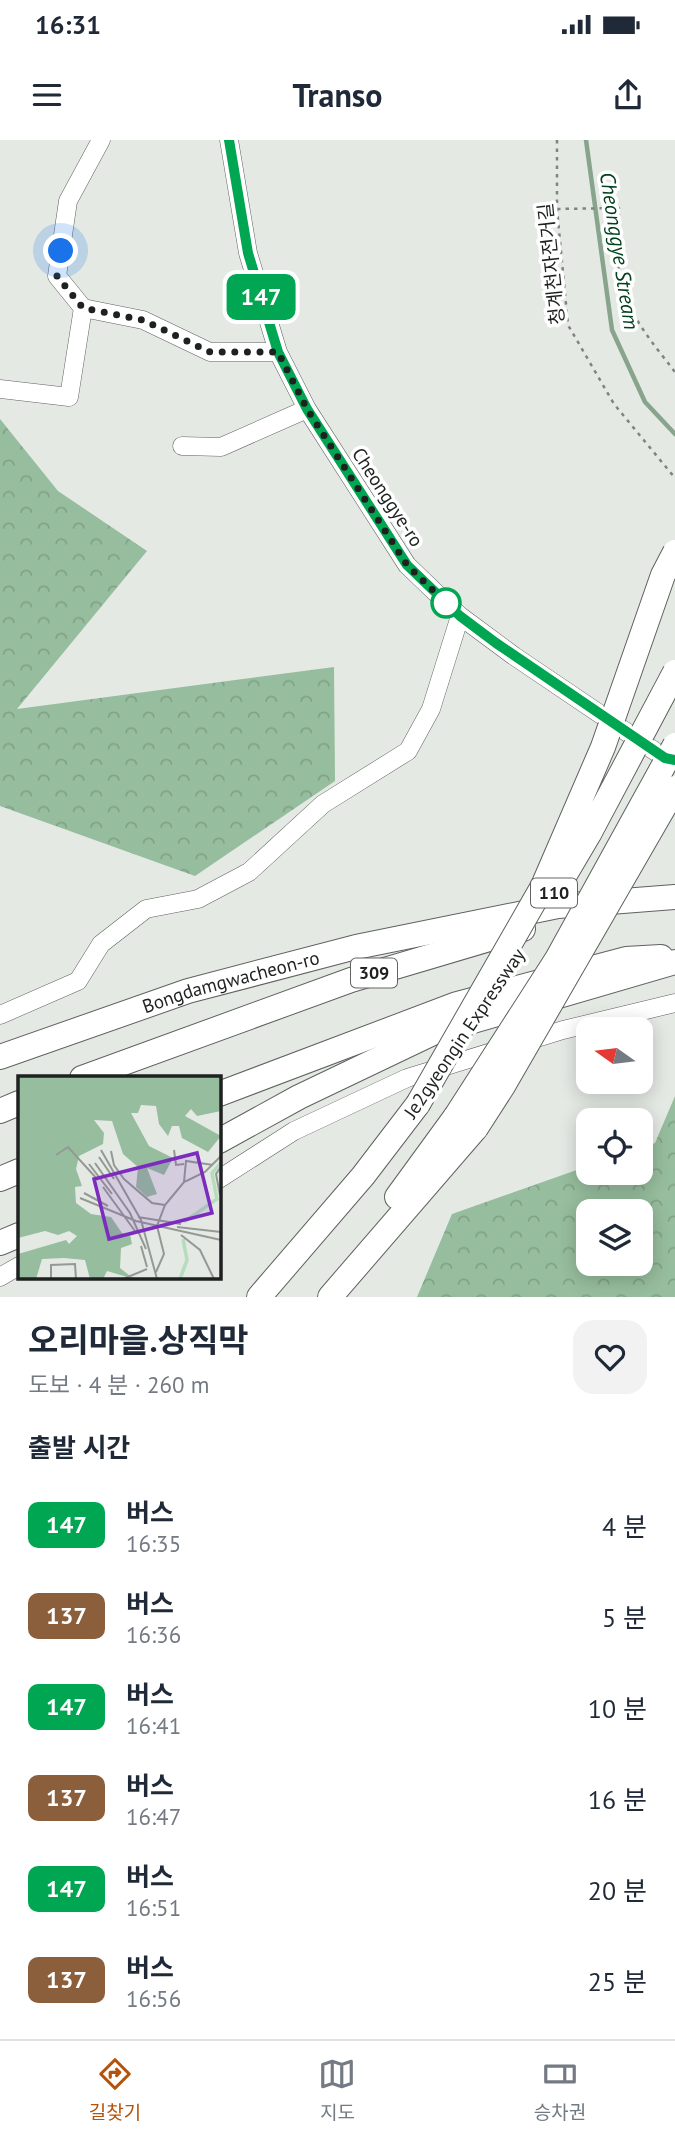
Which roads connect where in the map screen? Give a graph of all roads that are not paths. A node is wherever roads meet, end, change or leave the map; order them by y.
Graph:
1 (101, 140) edge
2 (229, 140) edge
3 (83, 308) junction
4 (278, 352) junction
5 (0, 388) edge
6 (307, 409) junction
7 (182, 446) dead end
8 (675, 552) edge
9 (460, 616) junction
10 (675, 672) edge
11 (675, 745) edge
12 (675, 760) edge
13 (675, 788) edge
14 (675, 898) edge
15 (675, 956) edge
16 (675, 962) edge
17 (675, 1003) edge
18 (0, 1015) edge
19 (0, 1057) edge
20 (87, 1076) edge
21 (220, 1094) edge
22 (18, 1103) edge
23 (418, 1104) junction
24 (0, 1111) edge
25 (466, 1122) junction
26 (220, 1139) edge
27 (18, 1171) edge
28 (220, 1178) edge
29 (0, 1179) edge
30 (18, 1235) edge
31 (0, 1242) edge
32 (18, 1267) edge
33 (0, 1278) edge
34 (259, 1297) edge
35 (328, 1297) edge

1 - 3 street
2 - 4 street, Cheonggye-ro
3 - 4 street
3 - 5 street
4 - 6 street, Cheonggye-ro
6 - 7 street
6 - 9 street, Cheonggye-ro
8 - 23 highway, bridge
9 - 12 street, Cheonggye-ro
9 - 18 street
10 - 23 highway, Je2gyeongin Expressway / 110, bridge
11 - 25 highway, Je2gyeongin Expressway / 110, bridge
13 - 25 highway, bridge
14 - 19 highway, Bongdamgwacheon-ro
14 - 20 highway, Bongdamgwacheon-ro / 309
15 - 21 highway
16 - 26 highway
17 - 28 street
22 - 24 highway
23 - 34 highway, Je2gyeongin Expressway / 110
25 - 35 highway, Je2gyeongin Expressway / 110
27 - 29 highway
30 - 31 highway
32 - 33 street

